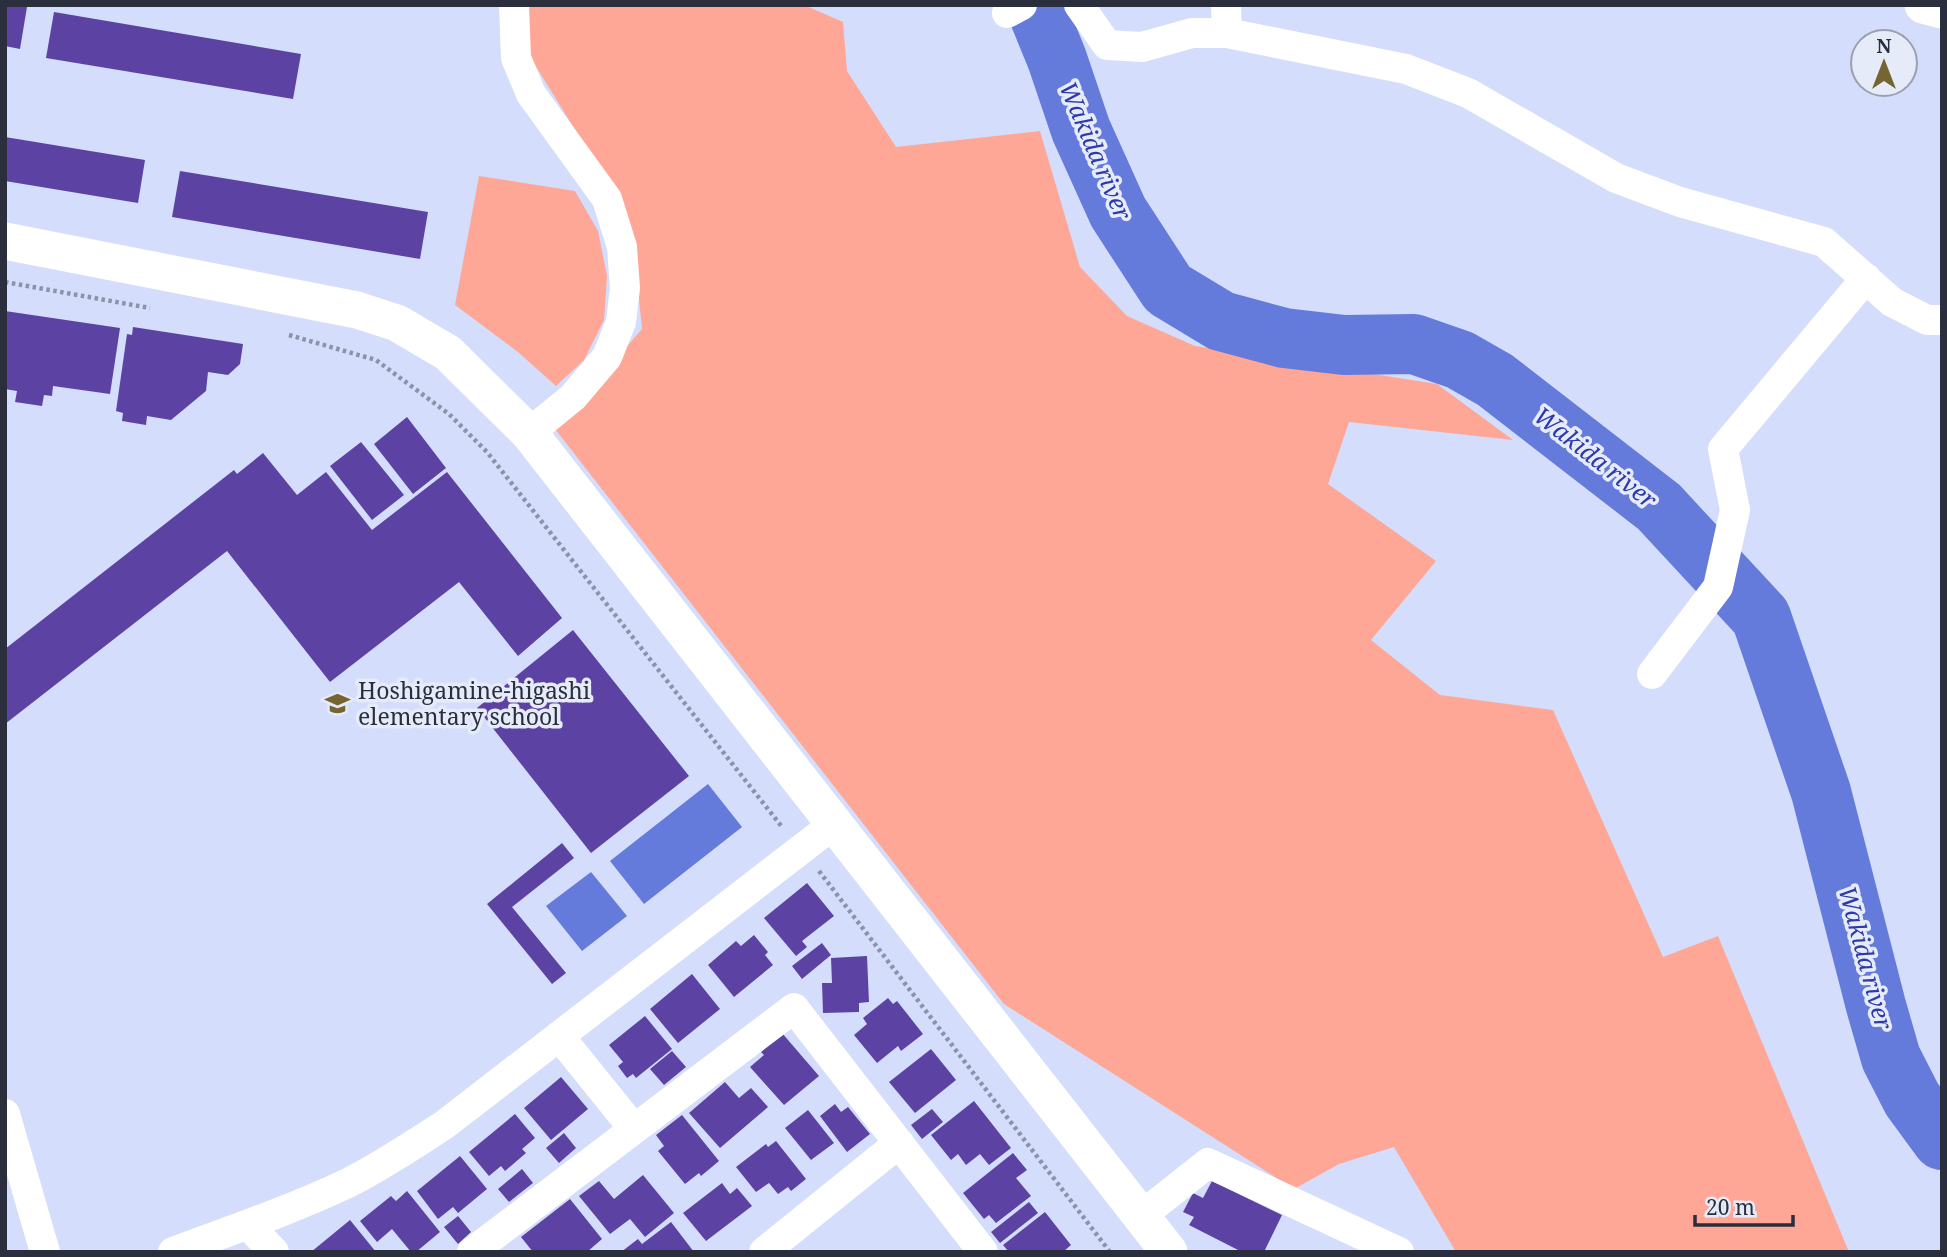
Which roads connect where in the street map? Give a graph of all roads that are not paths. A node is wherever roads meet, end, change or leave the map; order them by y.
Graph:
1 (514, 5) edge
2 (1079, 5) edge
3 (1923, 5) edge
4 (1942, 10) edge
5 (1227, 19) edge
6 (5, 242) edge
7 (1866, 278) junction
8 (1942, 320) edge
9 (529, 433) junction
10 (1652, 674) dead end
11 (834, 824) junction
12 (559, 1036) junction
13 (5, 1114) edge
14 (634, 1129) junction
15 (899, 1143) junction
16 (1141, 1216) junction
17 (248, 1225) junction
18 (45, 1252) edge
19 (173, 1252) edge
20 (274, 1252) edge
21 (472, 1252) edge
22 (764, 1252) edge
23 (983, 1252) edge
24 (1168, 1252) edge
25 (1399, 1252) edge

1 - 9 street
2 - 5 street
3 - 4 street
5 - 7 street
6 - 9 street
7 - 8 street
7 - 10 street
9 - 11 street
11 - 12 street
11 - 16 street
12 - 14 street
12 - 17 street
13 - 18 street
14 - 15 street
14 - 21 street
15 - 22 street
15 - 23 street
16 - 24 street
16 - 25 street
17 - 19 street
17 - 20 street

